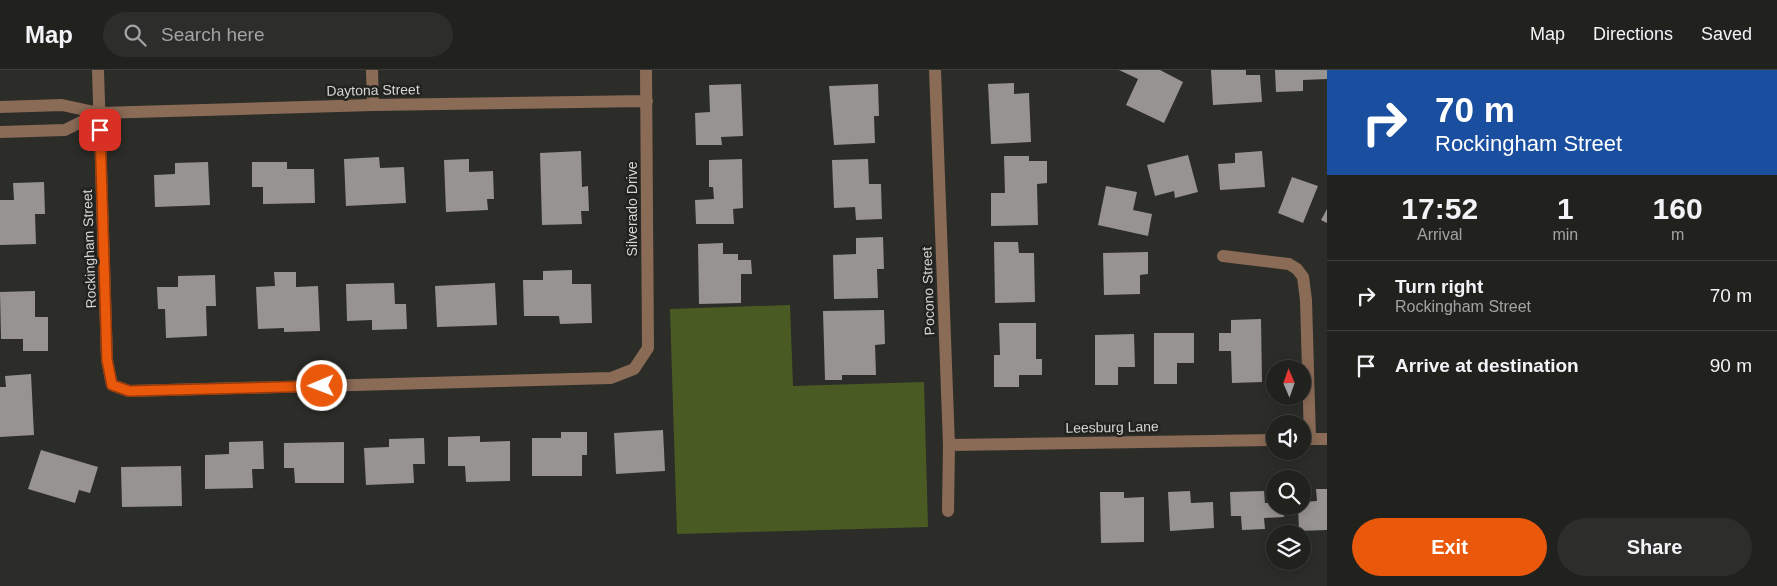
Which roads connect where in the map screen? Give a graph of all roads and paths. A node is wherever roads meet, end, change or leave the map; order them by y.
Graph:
1 (98, 70) edge
2 (372, 70) edge
3 (646, 70) edge
4 (935, 70) edge
5 (647, 101) junction
6 (373, 105) junction
7 (0, 107) edge
8 (99, 113) junction
9 (0, 132) edge
10 (1223, 256) dead end
11 (634, 369) joint
12 (1306, 415) edge
13 (1311, 439) edge
14 (1327, 439) edge
15 (1266, 440) edge
16 (948, 445) junction
17 (948, 511) dead end

1 - 8 street, Rockingham Street
2 - 6 street
3 - 5 street, Silverado Drive
4 - 16 street, Pocono Street
5 - 6 street, Daytona Street
5 - 11 street, Silverado Drive
6 - 8 street, Daytona Street
7 - 8 street, Daytona Street
8 - 9 street, Daytona Street
8 - 11 street, Rockingham Street
10 - 12 street
13 - 14 street
15 - 16 street, Leesburg Lane
16 - 17 street, Pocono Street

